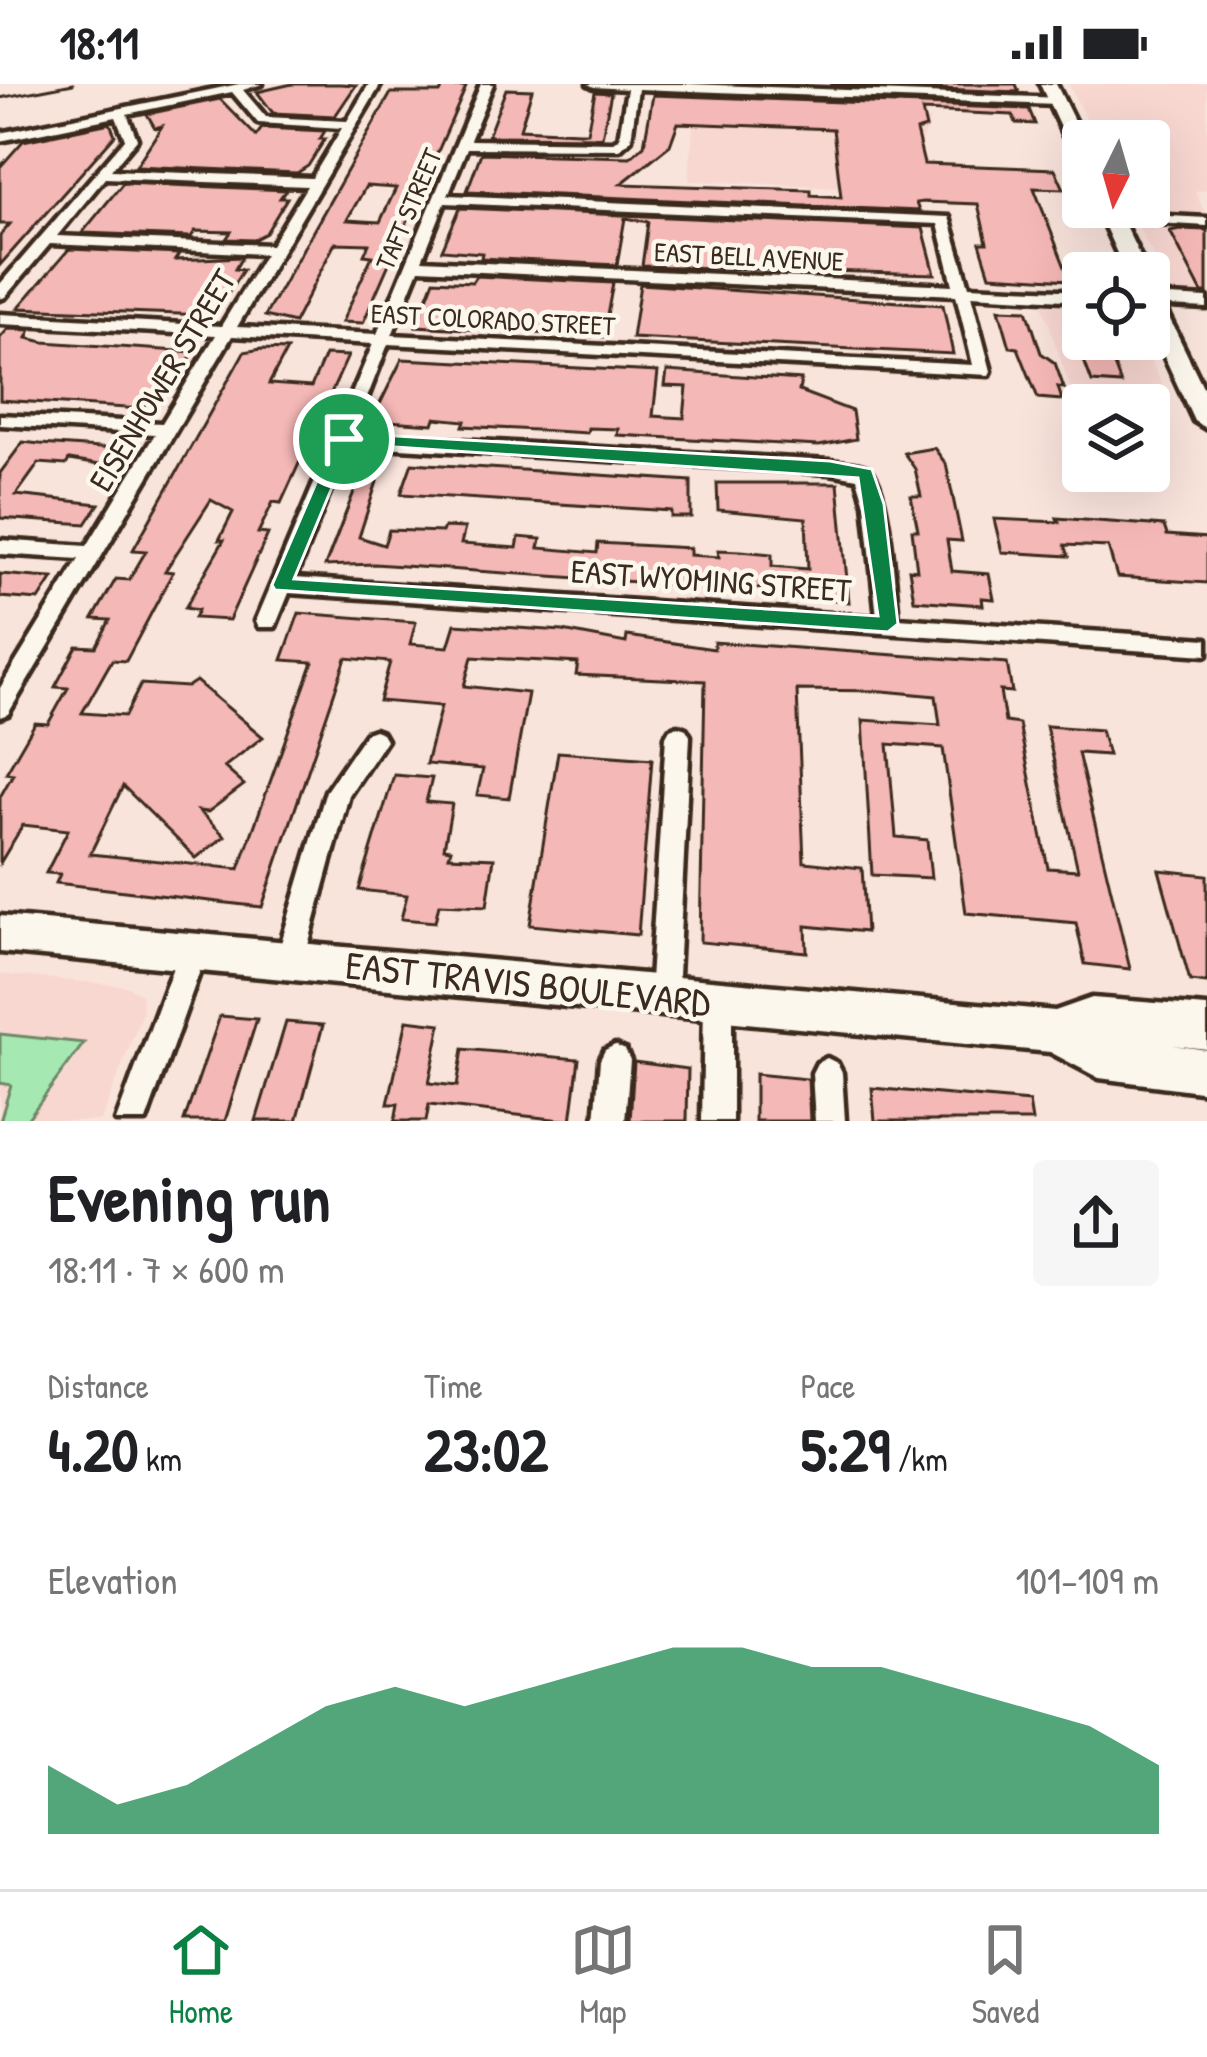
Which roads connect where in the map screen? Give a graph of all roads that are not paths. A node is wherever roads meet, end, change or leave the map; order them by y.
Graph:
1 (256, 84) edge
2 (375, 84) edge
3 (487, 84) edge
4 (594, 84) edge
5 (633, 86) edge
6 (236, 88) junction
7 (1052, 92) edge
8 (120, 112) junction
9 (1065, 120) edge
10 (350, 125) junction
11 (0, 137) edge
12 (465, 144) junction
13 (101, 174) junction
14 (314, 182) junction
15 (441, 199) junction
16 (1170, 218) edge
17 (1207, 222) edge
18 (47, 240) junction
19 (276, 250) junction
20 (413, 264) junction
21 (965, 290) junction
22 (0, 294) edge
23 (1062, 295) edge
24 (1170, 301) edge
25 (1207, 303) edge
26 (0, 319) edge
27 (226, 332) junction
28 (381, 341) junction
29 (1170, 344) edge
30 (0, 420) edge
31 (1207, 421) edge
32 (167, 429) junction
33 (344, 439) junction
34 (0, 547) edge
35 (91, 553) junction
36 (282, 585) junction
37 (268, 621) dead end
38 (888, 624) junction
39 (1207, 646) edge
40 (0, 708) edge
41 (678, 736) dead end
42 (374, 740) dead end
43 (0, 934) edge
44 (194, 951) junction
45 (290, 960) junction
46 (663, 996) junction
47 (718, 1001) junction
48 (1207, 1028) edge
49 (1055, 1032) junction
50 (615, 1060) dead end
51 (1207, 1070) edge
52 (827, 1073) dead end
53 (130, 1121) edge
54 (610, 1121) edge
55 (717, 1121) edge
56 (830, 1121) edge

1 - 6 street
2 - 10 street, EISENHOWER STREET
3 - 12 street, TAFT STREET
4 - 5 street
5 - 7 street
5 - 12 street
6 - 8 street
6 - 10 street
7 - 9 main road
8 - 11 street
8 - 13 street
10 - 14 street, EISENHOWER STREET
12 - 15 street, TAFT STREET
13 - 14 street
13 - 18 street
14 - 19 street, EISENHOWER STREET
15 - 20 street, TAFT STREET
15 - 21 street
16 - 17 street
18 - 19 street
18 - 22 street
19 - 27 street, EISENHOWER STREET
20 - 21 street, EAST BELL AVENUE
20 - 28 street, TAFT STREET
21 - 23 street, EAST BELL AVENUE
21 - 28 street, EAST COLORADO STREET
24 - 25 street
26 - 27 street, EAST COLORADO STREET
27 - 28 street, EAST COLORADO STREET
27 - 32 street, EISENHOWER STREET
28 - 33 street, TAFT STREET
29 - 31 main road
30 - 32 street
32 - 35 street, EISENHOWER STREET
33 - 36 street, TAFT STREET
33 - 38 street
34 - 35 street
35 - 40 street, EISENHOWER STREET
36 - 37 street, TAFT STREET
36 - 38 street, EAST WYOMING STREET
38 - 39 street, EAST WYOMING STREET
41 - 46 street
42 - 45 street
43 - 44 main road, EAST TRAVIS BOULEVARD
44 - 45 main road, EAST TRAVIS BOULEVARD
44 - 53 street
45 - 46 main road, EAST TRAVIS BOULEVARD
46 - 47 main road, EAST TRAVIS BOULEVARD
47 - 49 main road, EAST TRAVIS BOULEVARD
47 - 55 street
48 - 49 main road, EAST TRAVIS BOULEVARD
49 - 51 main road, EAST TRAVIS BOULEVARD
50 - 54 street
52 - 56 street

